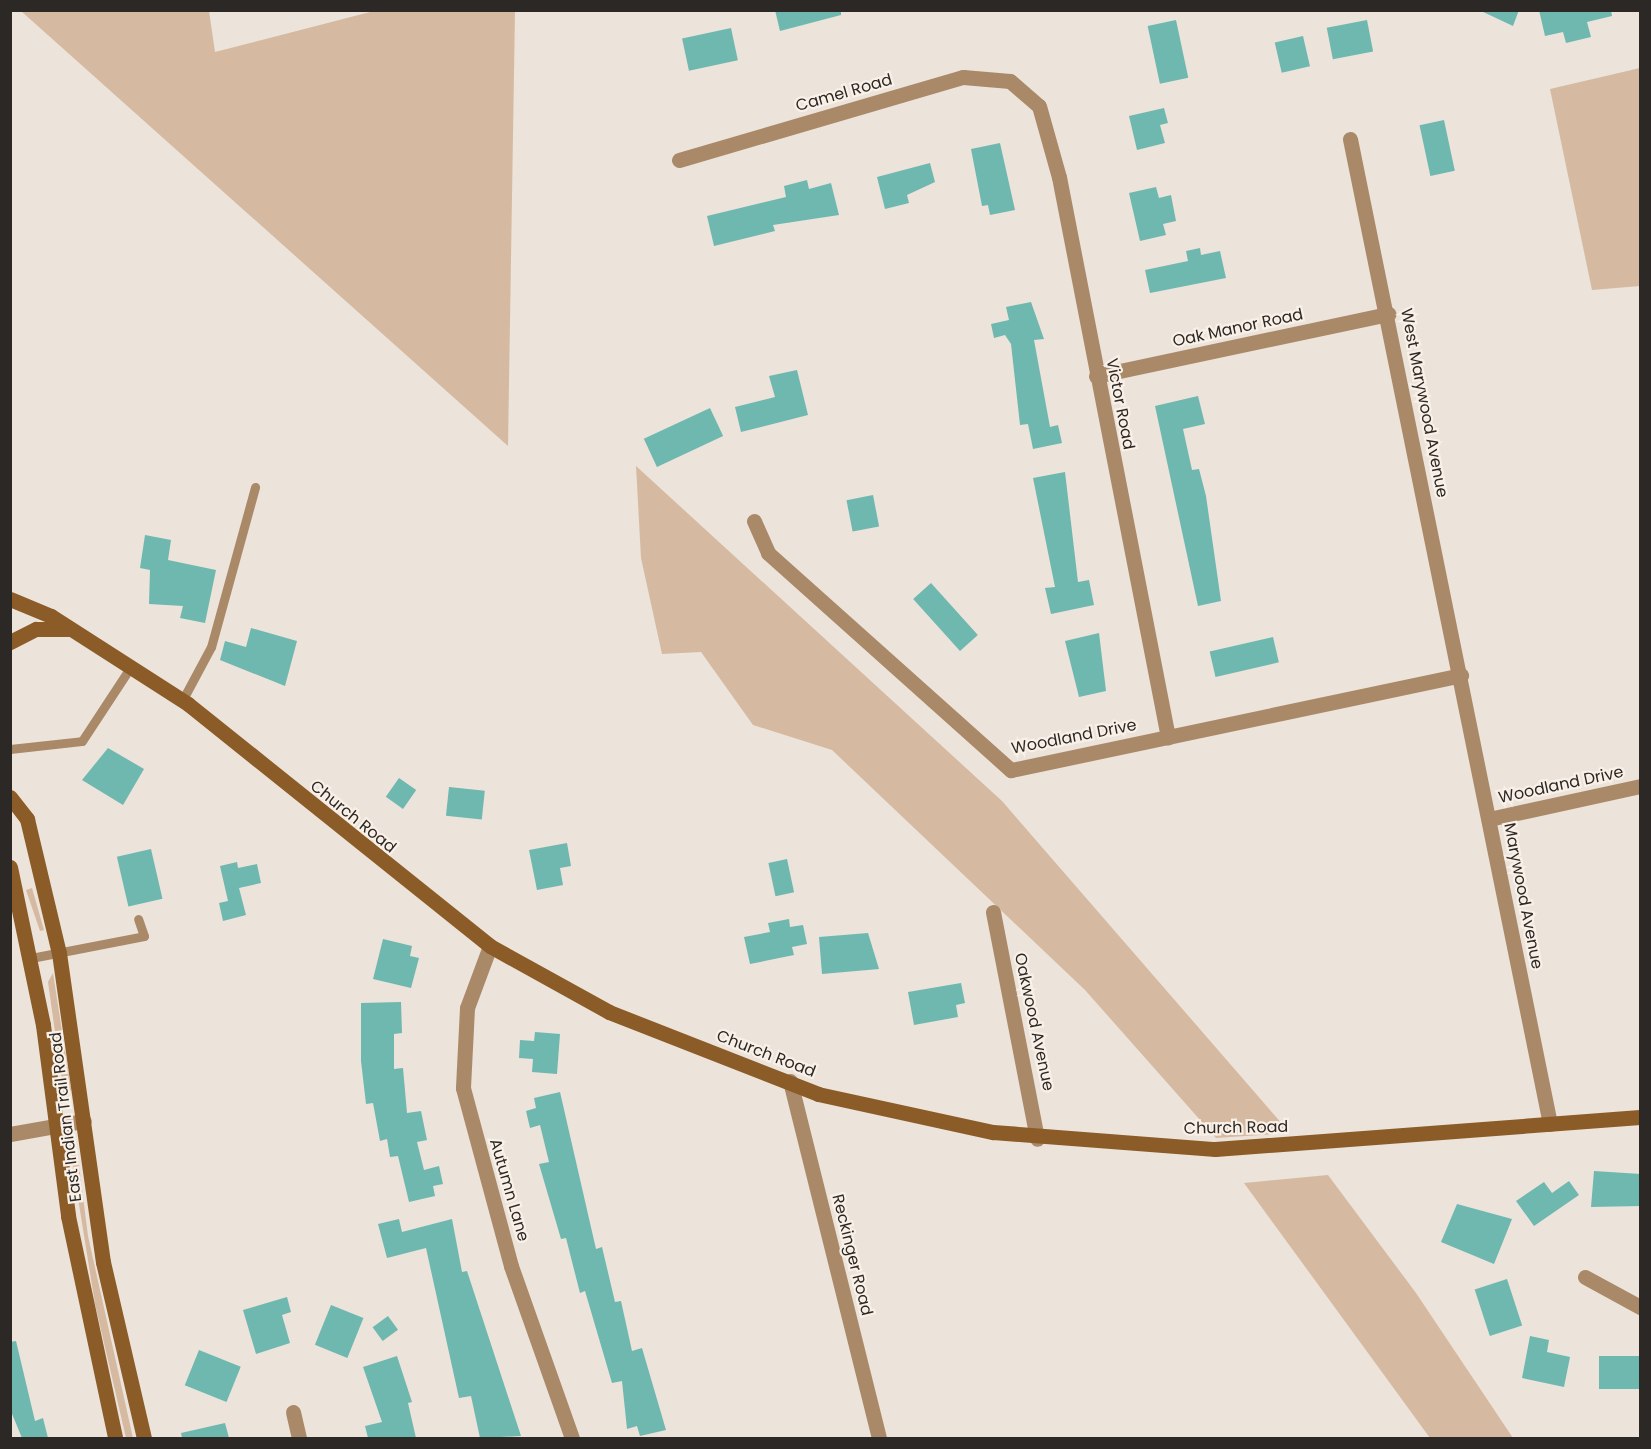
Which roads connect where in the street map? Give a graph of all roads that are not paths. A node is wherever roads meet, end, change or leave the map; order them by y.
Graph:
1 (1019, 87) joint
2 (1350, 139) dead end
3 (679, 160) dead end
4 (1388, 314) junction
5 (1096, 376) junction
6 (255, 487) dead end
7 (754, 521) dead end
8 (10, 599) edge
9 (72, 629) junction
10 (10, 642) edge
11 (130, 668) junction
12 (1461, 675) junction
13 (182, 701) junction
14 (1168, 737) junction
15 (10, 749) edge
16 (1641, 786) edge
17 (10, 797) edge
18 (1489, 819) junction
19 (10, 867) edge
20 (993, 912) dead end
21 (138, 919) dead end
22 (490, 946) junction
23 (59, 953) junction
24 (31, 958) junction
25 (790, 1081) junction
26 (1641, 1117) edge
27 (84, 1121) junction
28 (1550, 1124) junction
29 (57, 1126) junction
30 (10, 1134) edge
31 (1037, 1139) junction
32 (1585, 1277) dead end
33 (1641, 1307) edge
34 (293, 1412) dead end
35 (116, 1438) edge
36 (144, 1438) edge
37 (299, 1438) edge
38 (572, 1438) edge
39 (879, 1438) edge

1 - 3 street, Camel Road
1 - 5 street, Victor Road
2 - 4 street, West Marywood Avenue
4 - 5 street, Oak Manor Road
4 - 12 street, West Marywood Avenue
5 - 14 street, Victor Road
6 - 13 lane
7 - 14 street, Woodland Drive
8 - 9 street, Church Road
9 - 10 street
9 - 11 street, Church Road
11 - 13 street, Church Road
11 - 15 lane
12 - 14 street, Woodland Drive
12 - 18 street, Marywood Avenue
13 - 22 street, Church Road
16 - 18 street, Woodland Drive
17 - 23 street, East Indian Trail Road
18 - 28 street, Marywood Avenue
19 - 24 street, East Indian Trail Road
20 - 31 street, Oakwood Avenue
21 - 23 lane
22 - 25 street, Church Road
22 - 38 street, Autumn Lane
23 - 24 lane
23 - 27 street, East Indian Trail Road
24 - 29 street, East Indian Trail Road
25 - 31 street, Church Road
25 - 39 street, Reckinger Road
26 - 28 street, Church Road
27 - 29 street
27 - 36 street, East Indian Trail Road
28 - 31 street, Church Road
29 - 30 street
29 - 35 street, East Indian Trail Road
32 - 33 street
34 - 37 street

